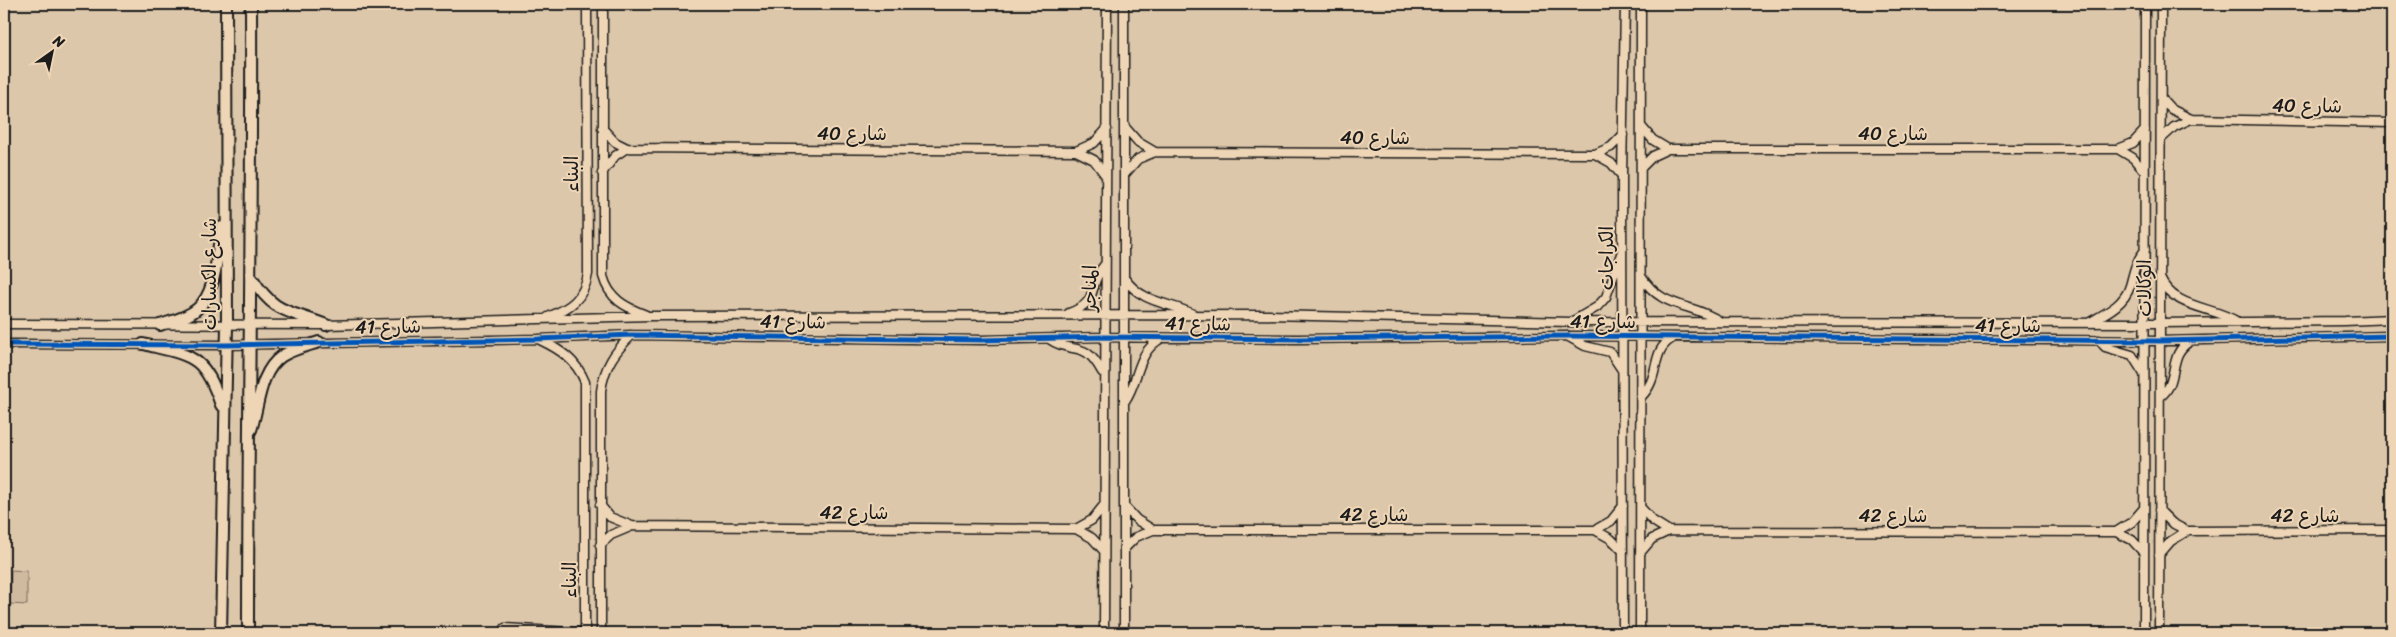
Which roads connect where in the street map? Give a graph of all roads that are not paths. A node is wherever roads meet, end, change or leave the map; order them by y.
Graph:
1 (221, 4) edge
2 (226, 4) edge
3 (252, 4) edge
4 (588, 4) edge
5 (603, 4) edge
6 (1107, 4) edge
7 (1124, 4) edge
8 (1624, 4) edge
9 (1641, 4) edge
10 (2145, 4) edge
11 (2161, 4) edge
12 (226, 17) junction
13 (2161, 98) junction
14 (2191, 119) junction
15 (2392, 123) edge
16 (1125, 126) junction
17 (1641, 126) junction
18 (602, 128) junction
19 (1107, 129) junction
20 (2145, 130) junction
21 (1623, 135) junction
22 (2161, 139) junction
23 (627, 148) junction
24 (1668, 149) junction
25 (2118, 149) junction
26 (1076, 151) junction
27 (1155, 152) junction
28 (1595, 154) junction
29 (1641, 168) junction
30 (2145, 172) junction
31 (602, 173) junction
32 (1125, 174) junction
33 (1106, 176) junction
34 (1622, 176) junction
35 (226, 209) junction
36 (1623, 249) junction
37 (2145, 250) junction
38 (1105, 264) junction
39 (1641, 276) junction
40 (2160, 277) junction
41 (252, 278) junction
42 (1124, 279) junction
43 (650, 316) junction
44 (1062, 316) junction
45 (1105, 316) junction
46 (1125, 316) junction
47 (1197, 316) junction
48 (542, 319) junction
49 (2392, 319) edge
50 (1571, 322) junction
51 (1622, 322) junction
52 (1640, 322) junction
53 (1721, 322) junction
54 (2238, 322) junction
55 (2088, 323) junction
56 (2145, 323) junction
57 (2160, 323) junction
58 (4, 324) edge
59 (160, 324) junction
60 (326, 324) junction
61 (226, 325) junction
62 (251, 325) junction
63 (632, 335) junction
64 (1567, 336) junction
65 (1641, 336) junction
66 (2392, 336) edge
67 (1104, 337) junction
68 (1125, 337) junction
69 (1622, 337) junction
70 (1674, 337) junction
71 (1048, 338) junction
72 (1164, 338) junction
73 (538, 339) junction
74 (2099, 340) junction
75 (2193, 340) junction
76 (2144, 341) junction
77 (2160, 341) junction
78 (319, 342) junction
79 (4, 344) edge
80 (143, 344) junction
81 (251, 344) junction
82 (226, 345) junction
83 (1623, 371) junction
84 (1104, 374) junction
85 (2144, 376) junction
86 (1641, 397) junction
87 (2160, 398) junction
88 (1125, 401) junction
89 (224, 412) junction
90 (248, 441) junction
91 (600, 505) junction
92 (1104, 506) junction
93 (1623, 506) junction
94 (1125, 507) junction
95 (1640, 508) junction
96 (2144, 508) junction
97 (2159, 510) junction
98 (632, 526) junction
99 (1076, 530) junction
100 (1152, 530) junction
101 (1595, 530) junction
102 (2392, 530) edge
103 (1669, 531) junction
104 (2187, 531) junction
105 (2116, 532) junction
106 (600, 544) junction
107 (1124, 549) junction
108 (1104, 551) junction
109 (1623, 552) junction
110 (1640, 553) junction
111 (2144, 553) junction
112 (2159, 555) junction
113 (505, 628) dead end
114 (220, 632) edge
115 (248, 633) edge
116 (585, 633) edge
117 (600, 633) edge
118 (1104, 633) edge
119 (1124, 633) edge
120 (1623, 633) edge
121 (1640, 633) edge
122 (2144, 633) edge
123 (2159, 633) edge

1 - 12 street
2 - 12 street, شارع الكسارات
3 - 41 street
4 - 48 street, البناء
5 - 18 street, البناء
6 - 19 street, المناجر
7 - 16 street, المناجر
8 - 21 street, الكراجات
9 - 17 street, الكراجات
10 - 20 street, الوكالات
11 - 13 street, الوكالات
12 - 35 street, شارع الكسارات
13 - 14 street, شارع 40
13 - 22 street, الوكالات
14 - 15 street, شارع 40
14 - 22 street, شارع 40
16 - 27 street
16 - 32 street, المناجر
17 - 24 street
17 - 29 street, الكراجات
18 - 23 street
18 - 31 street, البناء
19 - 26 street, شارع 40
19 - 33 street, المناجر
20 - 25 street
20 - 30 street, الوكالات
21 - 28 street
21 - 34 street, الكراجات
22 - 40 street, الوكالات
23 - 26 street, شارع 40
23 - 31 street
24 - 25 street, شارع 40
24 - 29 street
25 - 30 street
26 - 33 street
27 - 28 street, شارع 40
27 - 32 street, شارع 40
28 - 34 street
29 - 39 street, الكراجات
30 - 37 street, الوكالات
31 - 43 street, البناء
32 - 42 street, المناجر
33 - 38 street, المناجر
34 - 36 street, الكراجات
35 - 59 street
35 - 61 street, شارع الكسارات
36 - 50 street
36 - 51 street, الكراجات
37 - 55 street
37 - 56 street, الوكالات
38 - 44 street
38 - 45 street, المناجر
39 - 52 street, الكراجات
39 - 53 street
40 - 54 street
40 - 57 street, الوكالات
41 - 60 street
41 - 62 street
42 - 46 street, المناجر
42 - 47 street, المناجر
43 - 44 street, شارع 41
43 - 48 street, شارع 41
44 - 45 street, شارع 41
45 - 46 street, شارع 41
45 - 67 street, المناجر
46 - 47 street, شارع 41
46 - 68 street, المناجر
47 - 50 street, شارع 41
48 - 60 street, شارع 41
49 - 54 street, شارع 41
50 - 51 street, شارع 41
51 - 52 street, شارع 41
51 - 69 street, الكراجات
52 - 53 street, شارع 41
52 - 65 street, الكراجات
53 - 55 street, شارع 41
54 - 57 street, شارع 41
55 - 56 street, شارع 41
56 - 57 street, شارع 41
56 - 76 street, الوكالات
57 - 77 street, الوكالات
58 - 59 street, شارع 41
59 - 61 street, شارع 41
60 - 62 street, شارع 41
61 - 62 street, شارع 41
61 - 82 street, شارع الكسارات
62 - 81 street
63 - 71 street, شارع 41
63 - 73 street, شارع 41
63 - 91 street, البناء
64 - 69 street, شارع 41
64 - 72 street, شارع 41
64 - 83 street
65 - 69 street, شارع 41
65 - 70 street, شارع 41
65 - 86 street, الكراجات
66 - 75 street, شارع 41
67 - 68 street, شارع 41
67 - 71 street, شارع 41
67 - 84 street, المناجر
68 - 72 street, شارع 41
68 - 88 street, المناجر
69 - 83 street, الكراجات
70 - 74 street, شارع 41
70 - 86 street
71 - 84 street
72 - 88 street, المناجر
73 - 78 street, شارع 41
73 - 116 street, البناء
74 - 76 street, شارع 41
74 - 85 street
75 - 77 street, شارع 41
75 - 87 street
76 - 77 street, شارع 41
76 - 85 street, الوكالات
77 - 87 street, الوكالات
78 - 81 street, شارع 41
78 - 90 street
79 - 80 street, شارع 41
80 - 82 street, شارع 41
80 - 89 street
81 - 82 street, شارع 41
81 - 90 street
82 - 89 street, شارع الكسارات
83 - 93 street, الكراجات
84 - 92 street, المناجر
85 - 96 street, الوكالات
86 - 95 street, الكراجات
87 - 97 street, الوكالات
88 - 94 street, المناجر
89 - 114 street, شارع الكسارات
90 - 115 street
91 - 98 street, شارع 42
91 - 106 street, البناء
92 - 99 street
92 - 108 street, المناجر
93 - 101 street
93 - 109 street, الكراجات
94 - 100 street
94 - 107 street, المناجر
95 - 103 street
95 - 110 street, الكراجات
96 - 105 street
96 - 111 street, الوكالات
97 - 104 street
97 - 112 street, الوكالات
98 - 99 street, شارع 42
98 - 106 street, شارع 42
99 - 108 street
100 - 101 street, شارع 42
100 - 107 street
101 - 109 street
102 - 104 street, شارع 42
103 - 105 street, شارع 42
103 - 110 street
104 - 112 street
105 - 111 street
106 - 117 street, البناء
107 - 119 street, المناجر
108 - 118 street, المناجر
109 - 120 street, الكراجات
110 - 121 street, الكراجات
111 - 122 street, الوكالات
112 - 123 street, الوكالات
113 - 116 street

